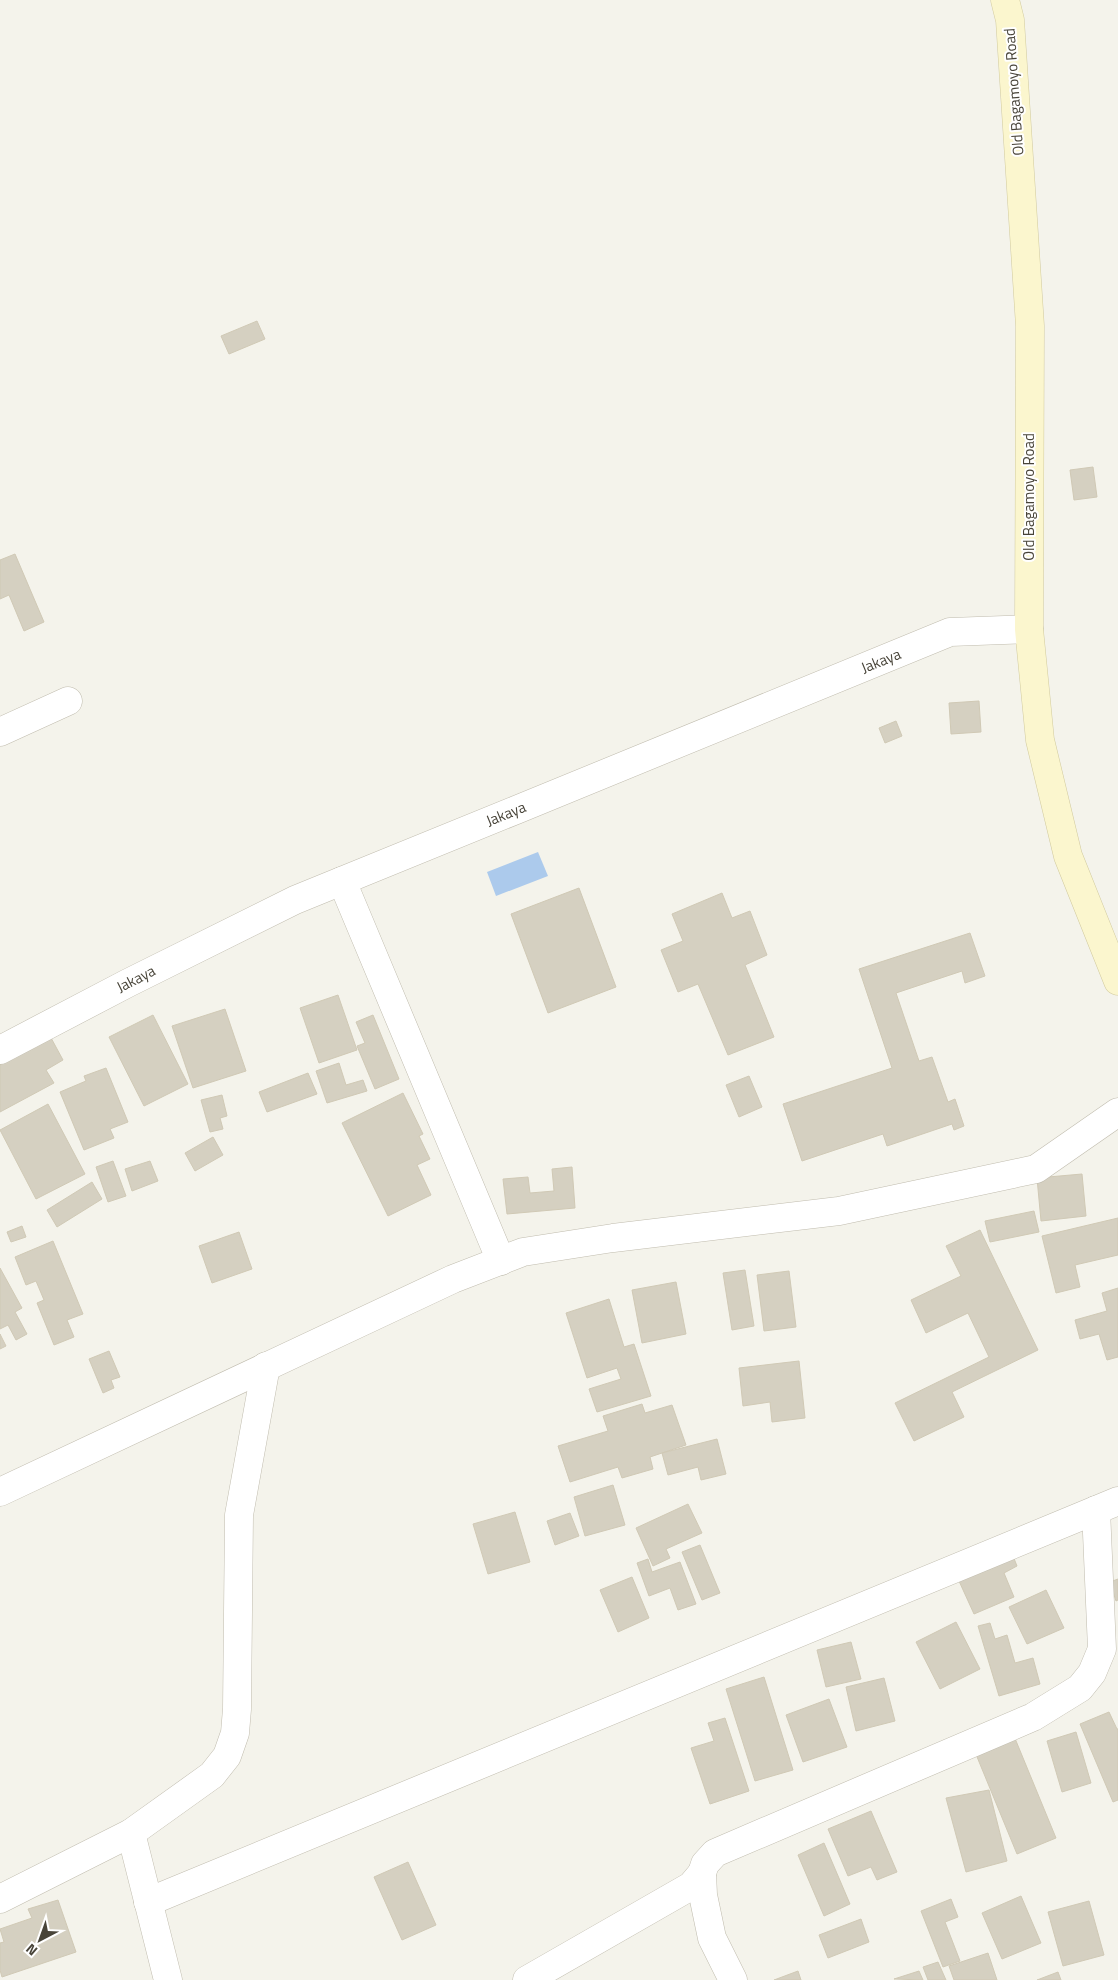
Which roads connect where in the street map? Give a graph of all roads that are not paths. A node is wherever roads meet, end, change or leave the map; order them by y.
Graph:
1 (1005, 0) edge
2 (1029, 629) junction
3 (68, 701) dead end
4 (0, 732) edge
5 (342, 881) junction
6 (1118, 981) edge
7 (0, 1050) edge
8 (1118, 1112) edge
9 (501, 1261) junction
10 (266, 1366) junction
11 (0, 1492) edge
12 (1107, 1505) edge
13 (131, 1833) junction
14 (702, 1873) junction
15 (0, 1899) edge
16 (148, 1902) junction
17 (168, 1980) edge
18 (528, 1980) edge
19 (733, 1980) edge

1 - 2 street, Old Bagamoyo Road
2 - 5 street, Jakaya
2 - 6 street, Old Bagamoyo Road
3 - 4 street
5 - 7 street, Jakaya
5 - 9 street
8 - 9 street
9 - 10 street
10 - 11 street
10 - 13 street
12 - 14 street
12 - 16 street
13 - 15 street
13 - 16 street
14 - 18 street
14 - 19 street
16 - 17 street

